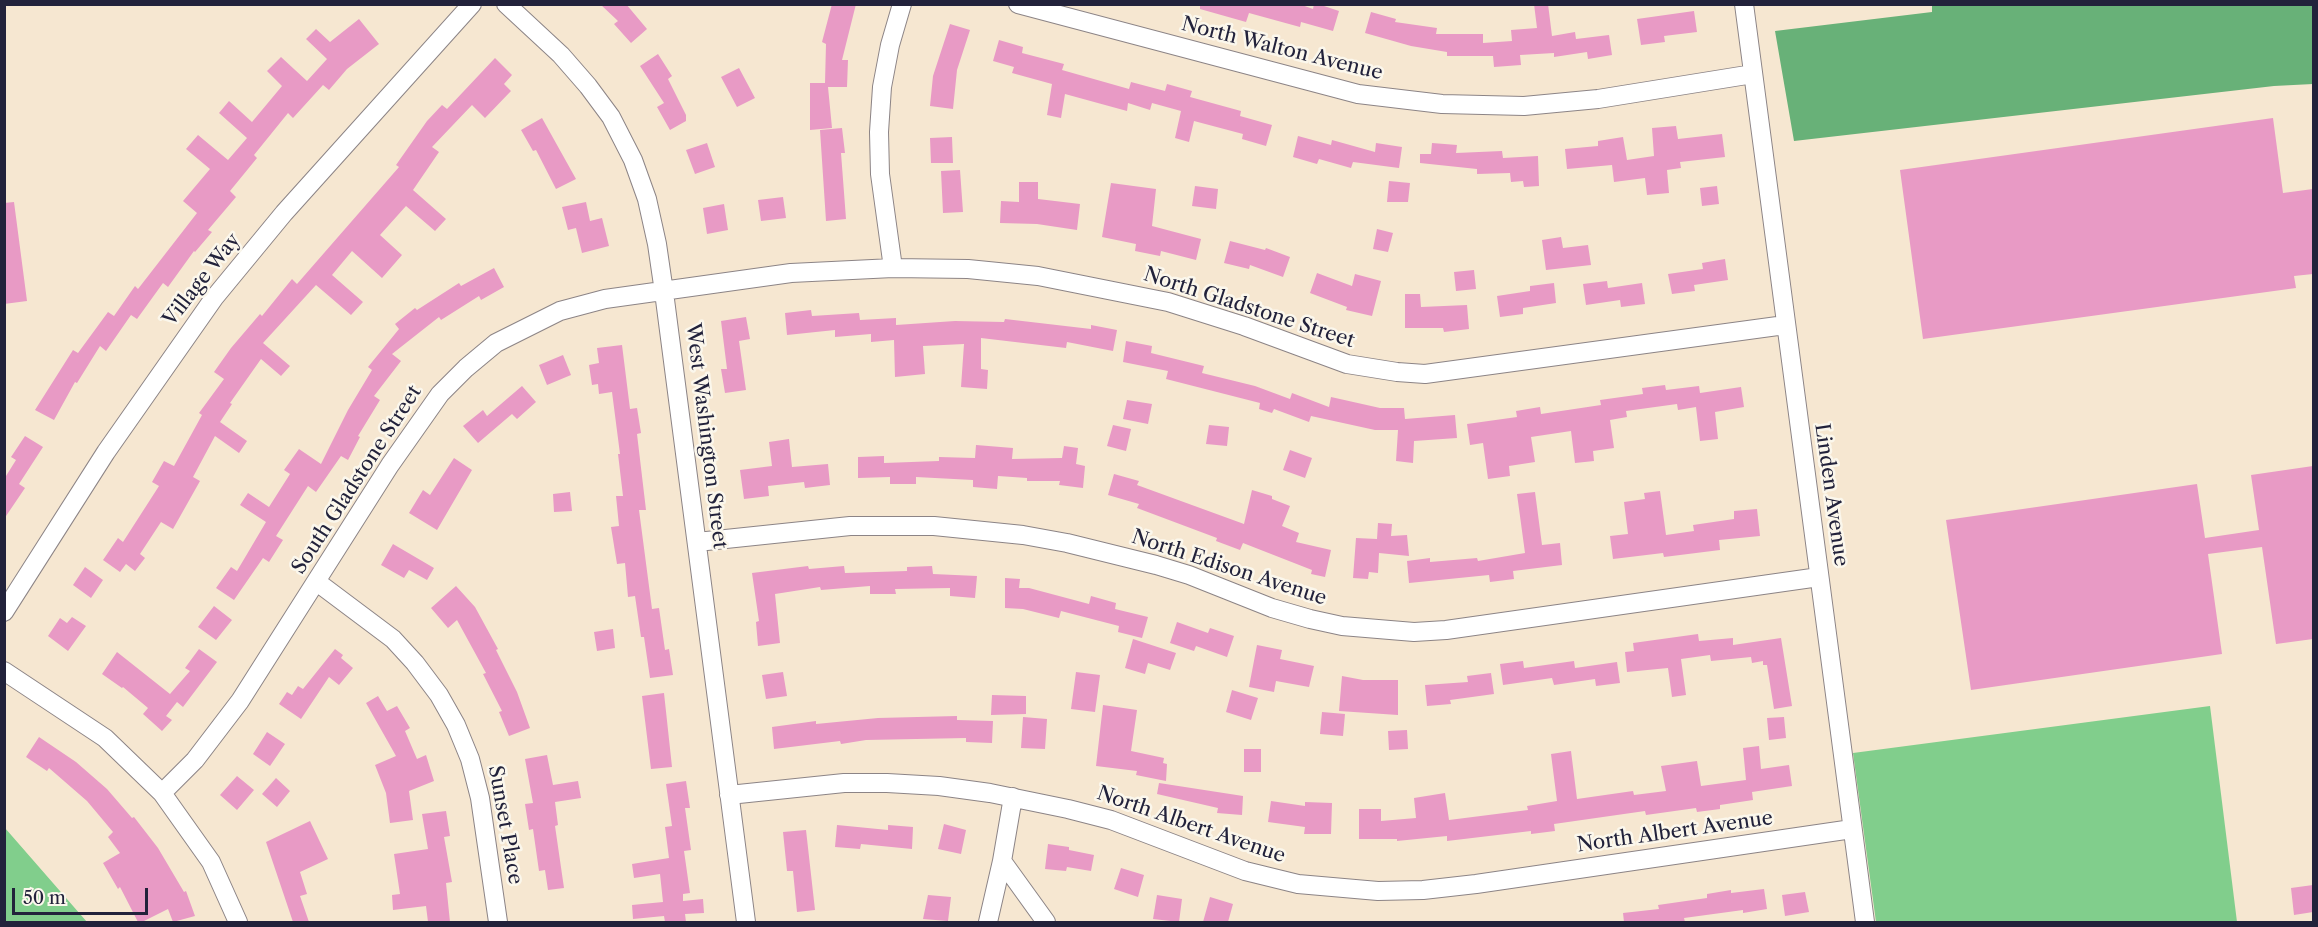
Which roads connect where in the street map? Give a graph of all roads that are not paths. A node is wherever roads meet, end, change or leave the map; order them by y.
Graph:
1 (472, 4) edge
2 (506, 4) edge
3 (902, 4) edge
4 (1018, 4) edge
5 (1744, 4) edge
6 (1754, 74) junction
7 (893, 268) junction
8 (664, 292) junction
9 (1785, 325) junction
10 (697, 542) junction
11 (1819, 577) junction
12 (317, 582) junction
13 (4, 612) edge
14 (4, 671) edge
15 (162, 793) junction
16 (729, 795) junction
17 (1013, 797) junction
18 (1852, 829) junction
19 (1002, 861) junction
20 (238, 922) edge
21 (498, 922) edge
22 (746, 922) edge
23 (988, 922) edge
24 (1046, 922) edge
25 (1865, 922) edge

1 - 13 street, Village Way
2 - 8 street, West Washington Street
3 - 7 street
4 - 6 street, North Walton Avenue
5 - 6 street, Linden Avenue
6 - 9 street, Linden Avenue
7 - 8 street, North Gladstone Street
7 - 9 street, North Gladstone Street
8 - 10 street, West Washington Street
8 - 12 street, South Gladstone Street
9 - 11 street, Linden Avenue
10 - 11 street, North Edison Avenue
10 - 16 street, West Washington Street
11 - 18 street, Linden Avenue
12 - 15 street, South Gladstone Street
12 - 21 street, Sunset Place
14 - 15 street
15 - 20 street
16 - 17 street, North Albert Avenue
16 - 22 street, West Washington Street
17 - 18 street, North Albert Avenue
17 - 19 street
18 - 25 street, Linden Avenue
19 - 23 street
19 - 24 street

